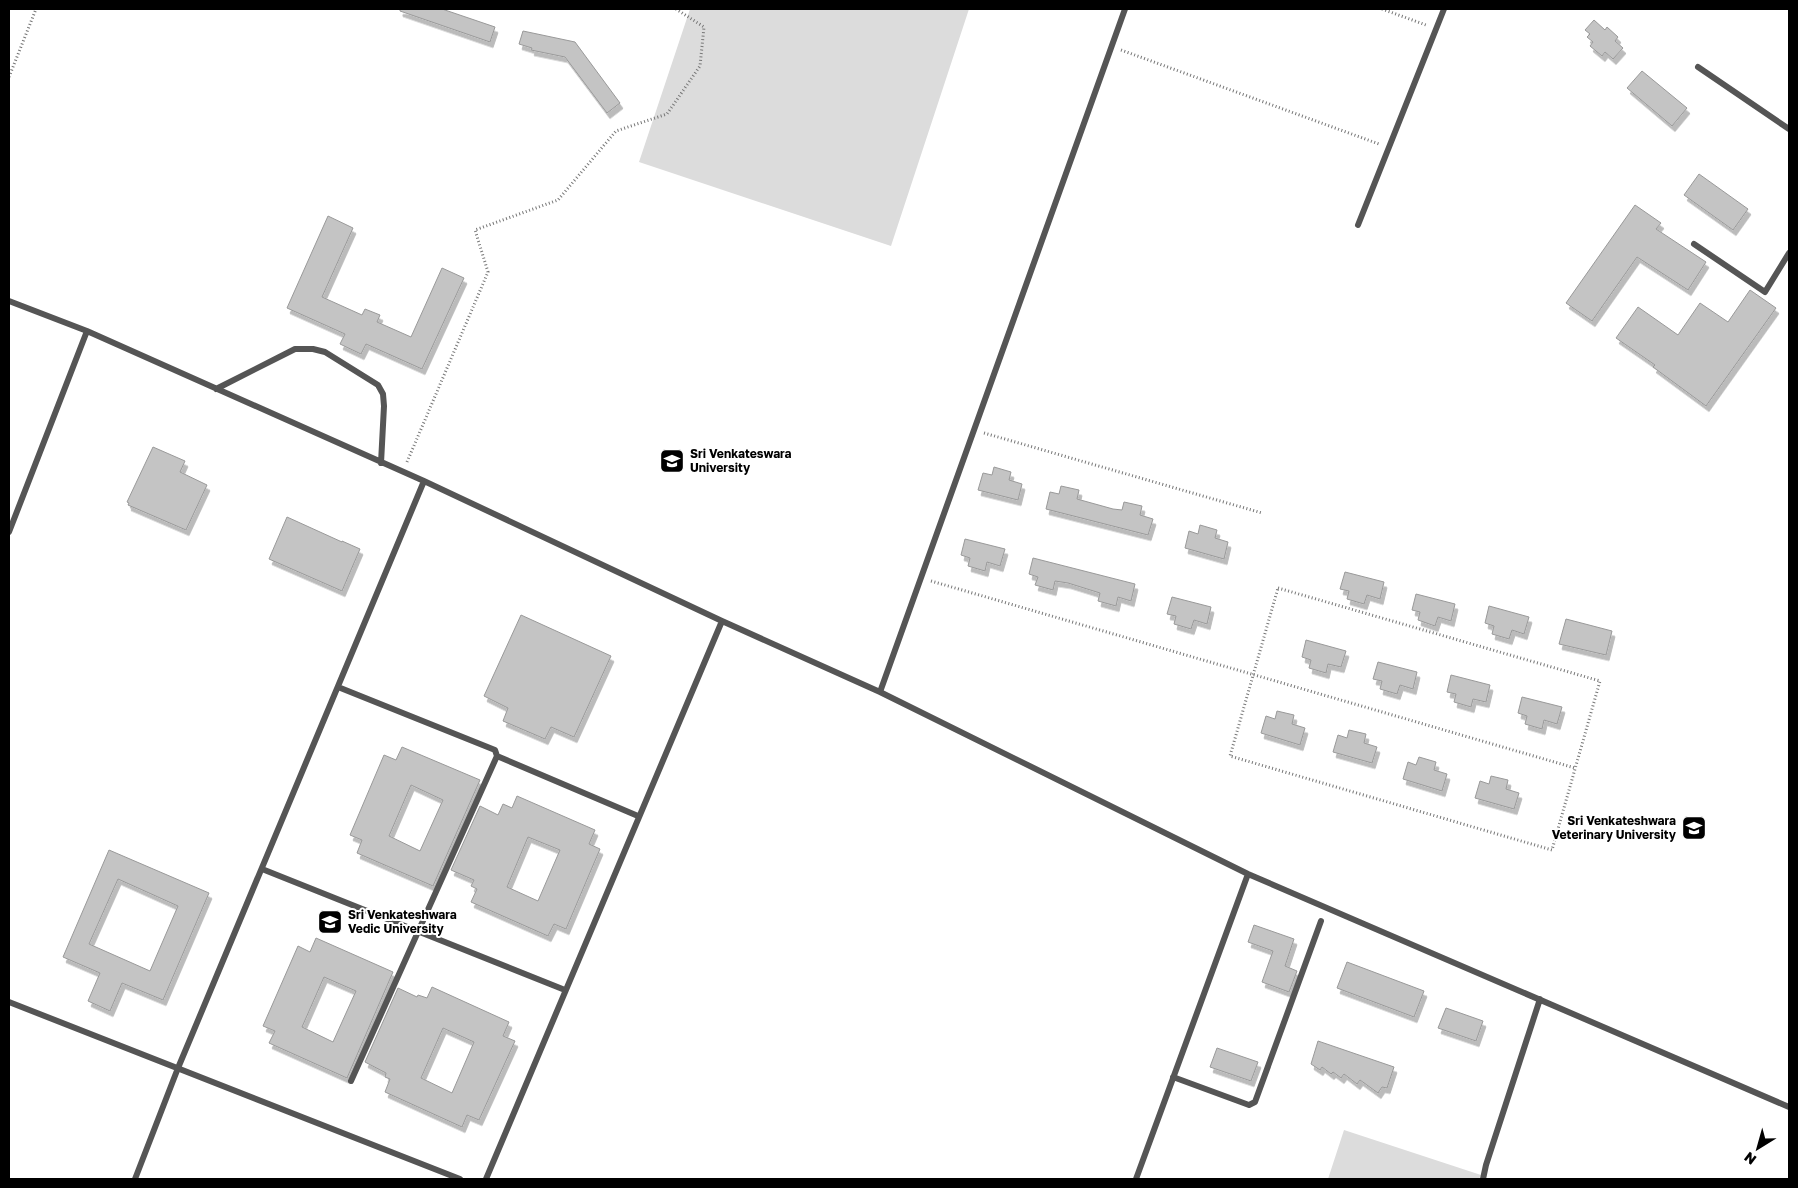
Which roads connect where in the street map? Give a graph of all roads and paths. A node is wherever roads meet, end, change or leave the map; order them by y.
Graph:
1 (36, 9) edge
2 (676, 9) edge
3 (1125, 9) edge
4 (1382, 9) edge
5 (1444, 9) edge
6 (1436, 28) junction
7 (1111, 47) junction
8 (1698, 67) dead end
9 (9, 77) edge
10 (1789, 129) edge
11 (1389, 148) junction
12 (1358, 225) dead end
13 (1694, 244) dead end
14 (1789, 253) edge
15 (9, 301) edge
16 (86, 331) junction
17 (216, 389) junction
18 (974, 430) junction
19 (382, 463) junction
20 (403, 472) junction
21 (424, 481) junction
22 (1262, 513) dead end
23 (9, 532) edge
24 (921, 578) junction
25 (722, 621) junction
26 (1253, 674) junction
27 (338, 687) junction
28 (880, 692) junction
29 (497, 756) junction
30 (1575, 768) junction
31 (638, 816) junction
32 (262, 869) junction
33 (1248, 874) junction
34 (1321, 921) dead end
35 (418, 932) junction
36 (565, 990) junction
37 (1540, 1000) junction
38 (9, 1002) edge
39 (178, 1068) junction
40 (1173, 1077) junction
41 (351, 1081) dead end
42 (1789, 1106) edge
43 (135, 1179) edge
44 (460, 1179) edge
45 (486, 1179) edge
46 (1136, 1179) edge
47 (1483, 1179) edge

1 - 9 path
2 - 20 path
3 - 7 lane
4 - 6 path
5 - 6 lane
6 - 11 lane
7 - 11 path
7 - 18 lane
8 - 10 lane
11 - 12 lane
13 - 14 lane
15 - 16 lane
16 - 17 lane
16 - 23 lane
17 - 19 lane
17 - 19 lane
18 - 22 path
18 - 24 lane
19 - 20 lane
20 - 21 lane
21 - 25 lane
21 - 27 lane
24 - 26 path
24 - 28 lane
25 - 28 lane
25 - 31 lane
26 - 30 path
26 - 30 path
26 - 30 path
27 - 29 lane
27 - 32 lane
28 - 33 lane
29 - 31 lane
29 - 35 lane
31 - 36 lane
32 - 35 lane
32 - 39 lane
33 - 37 lane
33 - 40 lane
34 - 40 lane
35 - 36 lane
35 - 41 lane
36 - 45 lane
37 - 42 lane
37 - 47 lane
38 - 39 lane
39 - 43 lane
39 - 44 lane
40 - 46 lane

